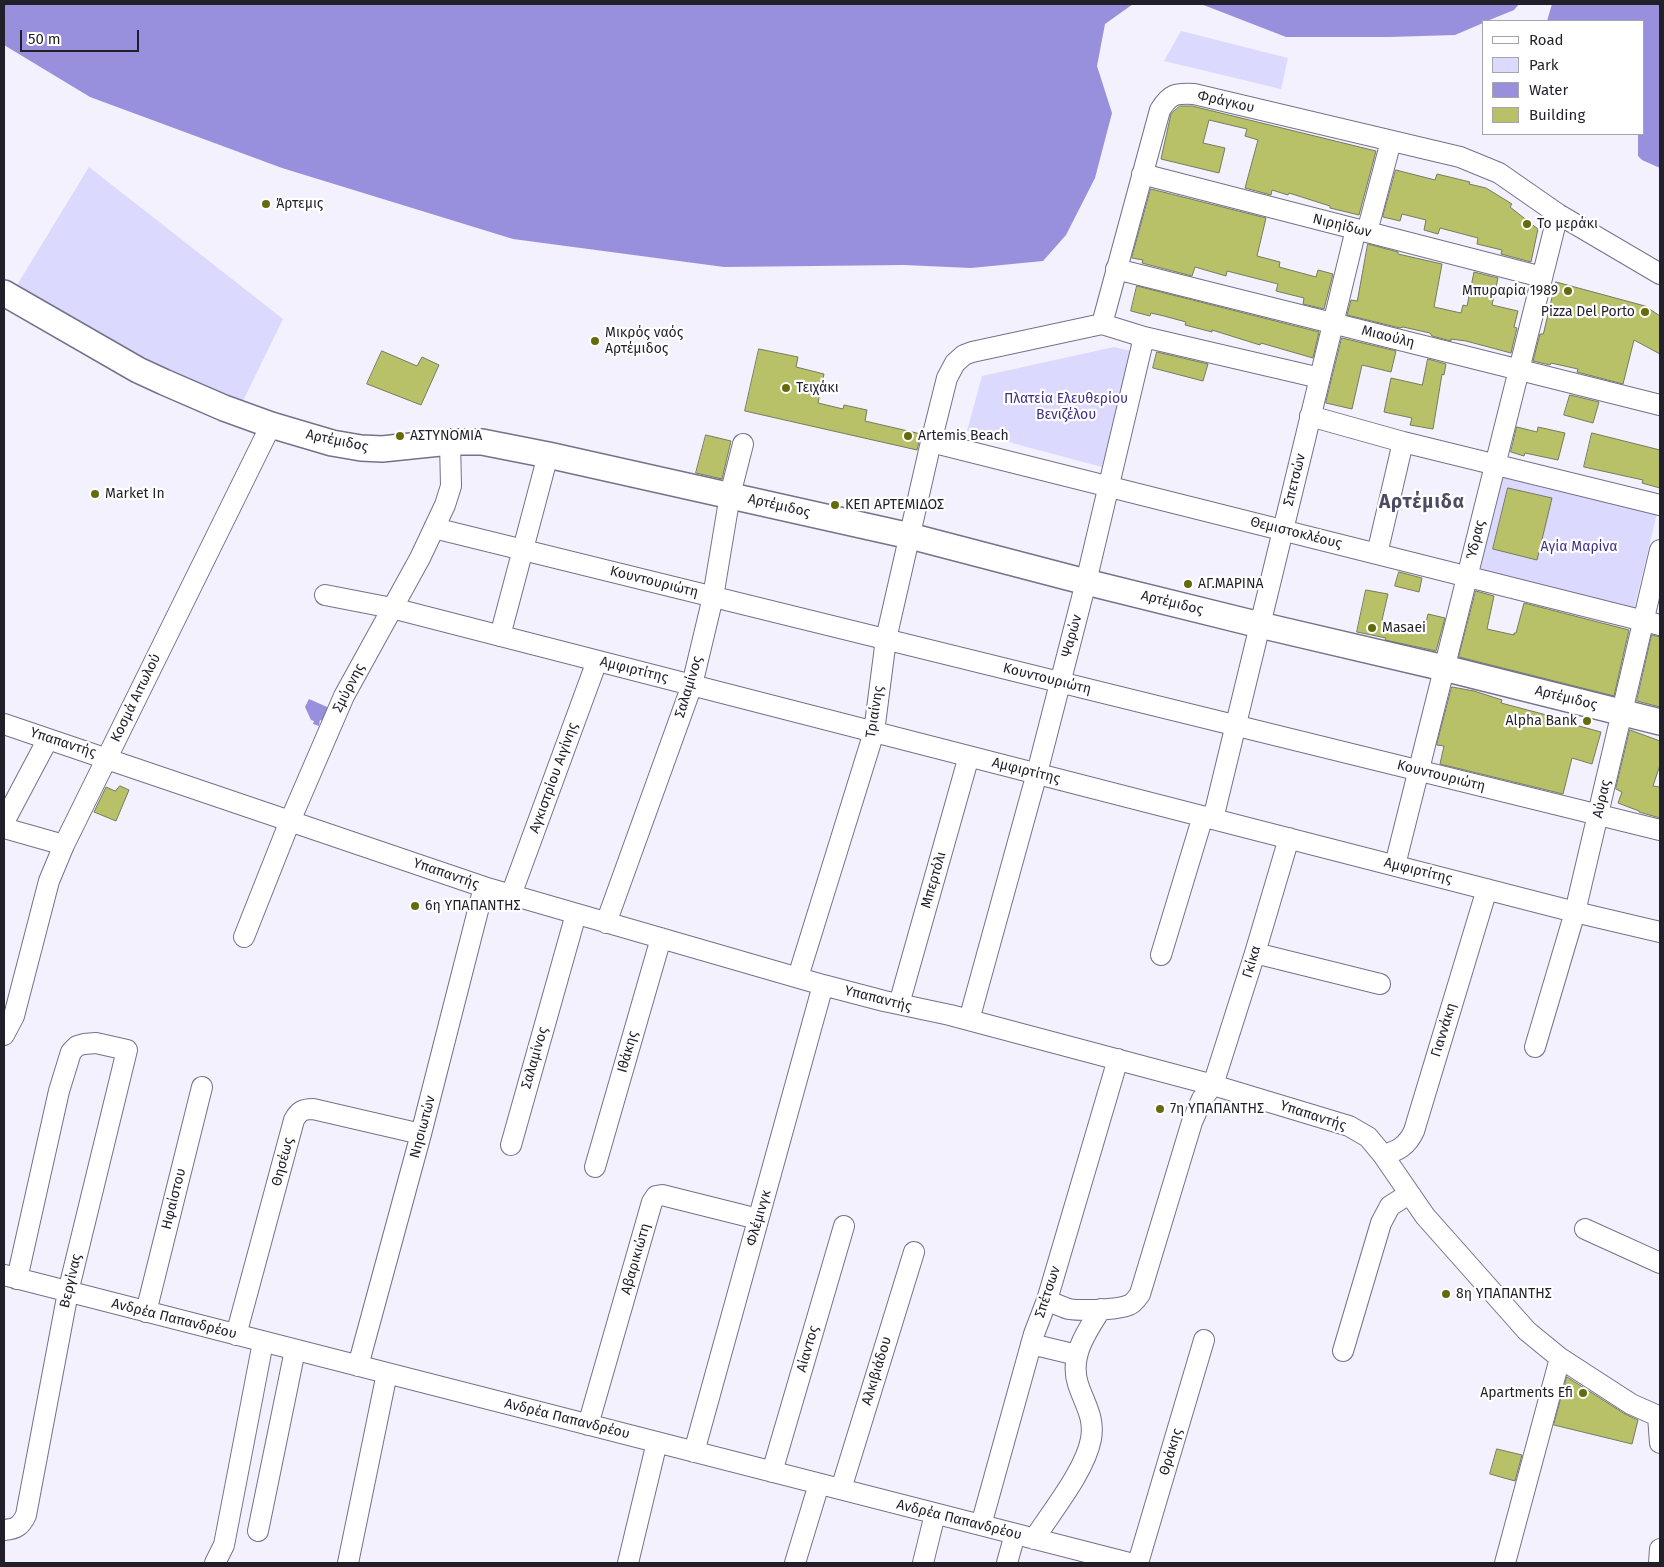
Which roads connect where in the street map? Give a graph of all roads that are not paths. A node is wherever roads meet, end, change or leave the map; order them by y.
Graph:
1 (1391, 142) junction
2 (1142, 174) junction
3 (1558, 214) junction
4 (1362, 231) junction
5 (1116, 269) junction
6 (1660, 274) edge
7 (1542, 277) junction
8 (4, 293) edge
9 (1333, 323) junction
10 (1102, 324) junction
11 (1144, 337) junction
12 (1519, 370) junction
13 (1320, 378) junction
14 (1660, 405) edge
15 (1310, 416) junction
16 (272, 424) junction
17 (450, 442) junction
18 (931, 442) junction
19 (1403, 442) junction
20 (743, 444) dead end
21 (548, 455) junction
22 (1495, 465) junction
23 (1108, 486) junction
24 (730, 495) junction
25 (1660, 505) edge
26 (434, 528) junction
27 (1283, 530) junction
28 (910, 536) junction
29 (524, 550) junction
30 (1660, 550) edge
31 (1377, 554) junction
32 (1467, 576) junction
33 (1086, 582) junction
34 (325, 595) dead end
35 (713, 597) junction
36 (392, 608) junction
37 (1652, 623) edge
38 (1260, 625) junction
39 (500, 636) junction
40 (886, 639) junction
41 (597, 661) junction
42 (1444, 668) junction
43 (1060, 682) junction
44 (692, 685) junction
45 (1622, 712) junction
46 (1660, 722) edge
47 (4, 724) edge
48 (1236, 726) junction
49 (874, 732) junction
50 (48, 739) junction
51 (970, 756) junction
52 (106, 758) junction
53 (1418, 770) junction
54 (1036, 774) junction
55 (1598, 814) junction
56 (1208, 818) junction
57 (290, 821) junction
58 (4, 822) edge
59 (4, 828) edge
60 (1660, 830) edge
61 (1289, 838) junction
62 (64, 845) junction
63 (1395, 865) junction
64 (484, 887) junction
65 (1487, 889) junction
66 (511, 895) junction
67 (1575, 912) junction
68 (576, 914) junction
69 (606, 923) junction
70 (1660, 932) edge
71 (244, 937) dead end
72 (661, 938) junction
73 (1255, 953) junction
74 (1161, 955) dead end
75 (798, 977) junction
76 (1380, 984) dead end
77 (824, 985) junction
78 (900, 1004) junction
79 (969, 1020) junction
80 (4, 1035) edge
81 (1535, 1047) dead end
82 (1118, 1059) junction
83 (1213, 1085) junction
84 (202, 1087) dead end
85 (421, 1134) junction
86 (511, 1145) dead end
87 (1383, 1155) junction
88 (596, 1167) dead end
89 (1409, 1194) junction
90 (758, 1219) junction
91 (844, 1226) dead end
92 (1585, 1229) dead end
93 (914, 1252) dead end
94 (1659, 1258) edge
95 (10, 1277) edge
96 (68, 1292) junction
97 (1047, 1300) junction
98 (1101, 1309) junction
99 (146, 1312) junction
100 (236, 1335) junction
101 (1204, 1340) dead end
102 (263, 1342) junction
103 (1031, 1344) junction
104 (295, 1350) junction
105 (1343, 1352) dead end
106 (1078, 1355) junction
107 (1560, 1358) junction
108 (358, 1366) junction
109 (387, 1373) junction
110 (1659, 1416) edge
111 (588, 1425) junction
112 (657, 1442) junction
113 (1660, 1443) edge
114 (694, 1452) junction
115 (772, 1472) junction
116 (819, 1484) junction
117 (841, 1489) junction
118 (935, 1514) junction
119 (981, 1525) junction
120 (4, 1530) edge
121 (258, 1531) dead end
122 (1024, 1536) junction
123 (1660, 1549) edge
124 (1088, 1558) edge
125 (215, 1563) edge
126 (348, 1563) edge
127 (628, 1563) edge
128 (795, 1563) edge
129 (923, 1563) edge
130 (1007, 1563) edge
131 (1129, 1563) edge
132 (1138, 1563) edge
133 (1505, 1563) edge
134 (1659, 1563) edge

1 - 2 street, Φράγκου
1 - 3 street, Φράγκου
1 - 4 street, Σπετσών
2 - 4 street, Νιρηίδων
2 - 5 street, Φράγκου
3 - 6 street, Φράγκου
3 - 7 street, Ύδρας
4 - 7 street, Νιρηίδων
4 - 9 street, Σπετσών
5 - 9 street, Μιαούλη
5 - 10 street, Φράγκου
7 - 12 street, Ύδρας
8 - 16 main road, Αρτέμιδος
9 - 12 street, Μιαούλη
9 - 13 street, Σπετσών
10 - 11 street
10 - 18 street
11 - 13 street
11 - 23 street, Ψαρών
12 - 14 street, Μιαούλη
12 - 22 street, Ύδρας
13 - 15 street, Σπετσών
15 - 19 street
15 - 27 street, Σπετσών
16 - 17 main road, Αρτέμιδος
16 - 52 street, Κοσμά Αιτωλού
17 - 21 main road, Αρτέμιδος
17 - 26 street, Σμύρνης
18 - 23 street, Θεμιστοκλέους
18 - 28 street, Τριαίνης
19 - 22 street
19 - 31 street
20 - 24 street, Σαλαμίνος
21 - 24 main road, Αρτέμιδος
21 - 29 street
22 - 25 street
22 - 32 street, Ύδρας
23 - 27 street, Θεμιστοκλέους
23 - 33 street, Ψαρών
24 - 28 main road, Αρτέμιδος
24 - 35 street, Σαλαμίνος
26 - 29 street, Κουντουριώτη
26 - 36 street, Σμύρνης
27 - 31 street, Θεμιστοκλέους
27 - 38 street, Σπετσών
28 - 33 main road, Αρτέμιδος
28 - 40 street, Τριαίνης
29 - 35 street, Κουντουριώτη
29 - 39 street
30 - 37 street, Αύρας
31 - 32 street, Θεμιστοκλέους
32 - 37 street, Θεμιστοκλέους
32 - 42 street, Ύδρας
33 - 38 main road, Αρτέμιδος
33 - 43 street, Ψαρών
34 - 36 street, Αμφιρτίτης
35 - 40 street, Κουντουριώτη
35 - 44 street, Σαλαμίνος
36 - 39 street, Αμφιρτίτης
36 - 57 street, Σμύρνης
37 - 45 street, Αύρας
38 - 42 main road, Αρτέμιδος
38 - 48 street, Σπετσών
39 - 41 street, Αμφιρτίτης
40 - 43 street, Κουντουριώτη
40 - 49 street, Τριαίνης
41 - 44 street, Αμφιρτίτης
41 - 66 street, Αγκιστρίου Αιγίνης
42 - 45 main road, Αρτέμιδος
42 - 53 street, Ύδρας
43 - 48 street, Κουντουριώτη
43 - 54 street, Ψαρών
44 - 49 street, Αμφιρτίτης
44 - 69 street, Σαλαμίνος
45 - 46 main road, Αρτέμιδος
45 - 55 street, Αύρας
47 - 50 street, Υπαπαντής
48 - 53 street, Κουντουριώτη
48 - 56 street, Σπετσών
49 - 51 street, Αμφιρτίτης
49 - 75 street, Τριαίνης
50 - 52 street, Υπαπαντής
50 - 58 street
51 - 54 street, Αμφιρτίτης
51 - 78 street, Μπερτόλι
52 - 57 street, Υπαπαντής
52 - 62 street, Κοσμά Αιτωλού
53 - 55 street, Κουντουριώτη
53 - 63 street, Ύδρας
54 - 56 street, Αμφιρτίτης
54 - 79 street, Ψαρών
55 - 60 street, Κουντουριώτη
55 - 67 street, Αύρας
56 - 61 street, Αμφιρτίτης
56 - 74 street, Σπετσών
57 - 64 street, Υπαπαντής
57 - 71 street, Σμύρνης
59 - 62 street
61 - 63 street, Αμφιρτίτης
61 - 73 street, Γκίκα
62 - 80 street, Κοσμά Αιτωλού
63 - 65 street, Αμφιρτίτης
64 - 66 street, Υπαπαντής
64 - 85 street, Νησιωτών
65 - 67 street, Αμφιρτίτης
65 - 87 street, Γιαννάκη
66 - 68 street, Υπαπαντής
67 - 70 street, Αμφιρτίτης
67 - 81 street, Αύρας
68 - 69 street, Υπαπαντής
68 - 86 street, Σαλαμίνος
69 - 72 street, Υπαπαντής
72 - 75 street, Υπαπαντής
72 - 88 street, Ιθάκης
73 - 76 street
73 - 83 street, Γκίκα
75 - 77 street, Υπαπαντής
77 - 78 street, Υπαπαντής
77 - 90 street, Φλέμινγκ
78 - 79 street, Υπαπαντής
79 - 82 street, Υπαπαντής
82 - 83 street, Υπαπαντής
82 - 97 street, Σπέτσων
83 - 87 street, Υπαπαντής
83 - 98 street
84 - 99 street, Ηφαίστου
85 - 100 street, Θησέως
85 - 108 street, Νησιωτών
87 - 89 street, Υπαπαντής
89 - 105 street
89 - 107 street, Υπαπαντής
90 - 111 street, Αβαρικιώτη
90 - 114 street, Φλέμινγκ
91 - 115 street, Αίαντος
92 - 94 street
93 - 117 street, Αλκιβιάδου
95 - 96 street, Ανδρέα Παπανδρέου
95 - 96 street, Βεργίνας
96 - 99 street, Ανδρέα Παπανδρέου
96 - 120 street, Βεργίνας
97 - 98 street
97 - 103 street, Σπέτσων
98 - 106 street
99 - 100 street, Ανδρέα Παπανδρέου
100 - 102 street, Ανδρέα Παπανδρέου
101 - 132 street, Θράκης
102 - 104 street, Ανδρέα Παπανδρέου
102 - 125 street
103 - 106 street
103 - 119 street, Σπέτσων
104 - 108 street, Ανδρέα Παπανδρέου
104 - 121 street
106 - 122 street
107 - 110 street, Υπαπαντής
107 - 133 street
108 - 109 street, Ανδρέα Παπανδρέου
109 - 111 street, Ανδρέα Παπανδρέου
109 - 126 street
110 - 113 street
111 - 112 street, Ανδρέα Παπανδρέου
112 - 114 street, Ανδρέα Παπανδρέου
112 - 127 street
114 - 115 street, Ανδρέα Παπανδρέου
115 - 116 street, Ανδρέα Παπανδρέου
116 - 117 street, Ανδρέα Παπανδρέου
116 - 128 street
117 - 118 street, Ανδρέα Παπανδρέου
118 - 119 street, Ανδρέα Παπανδρέου
118 - 129 street
119 - 122 street, Ανδρέα Παπανδρέου
122 - 124 street, Ανδρέα Παπανδρέου
122 - 130 street
123 - 134 street
124 - 131 street, Ανδρέα Παπανδρέου

